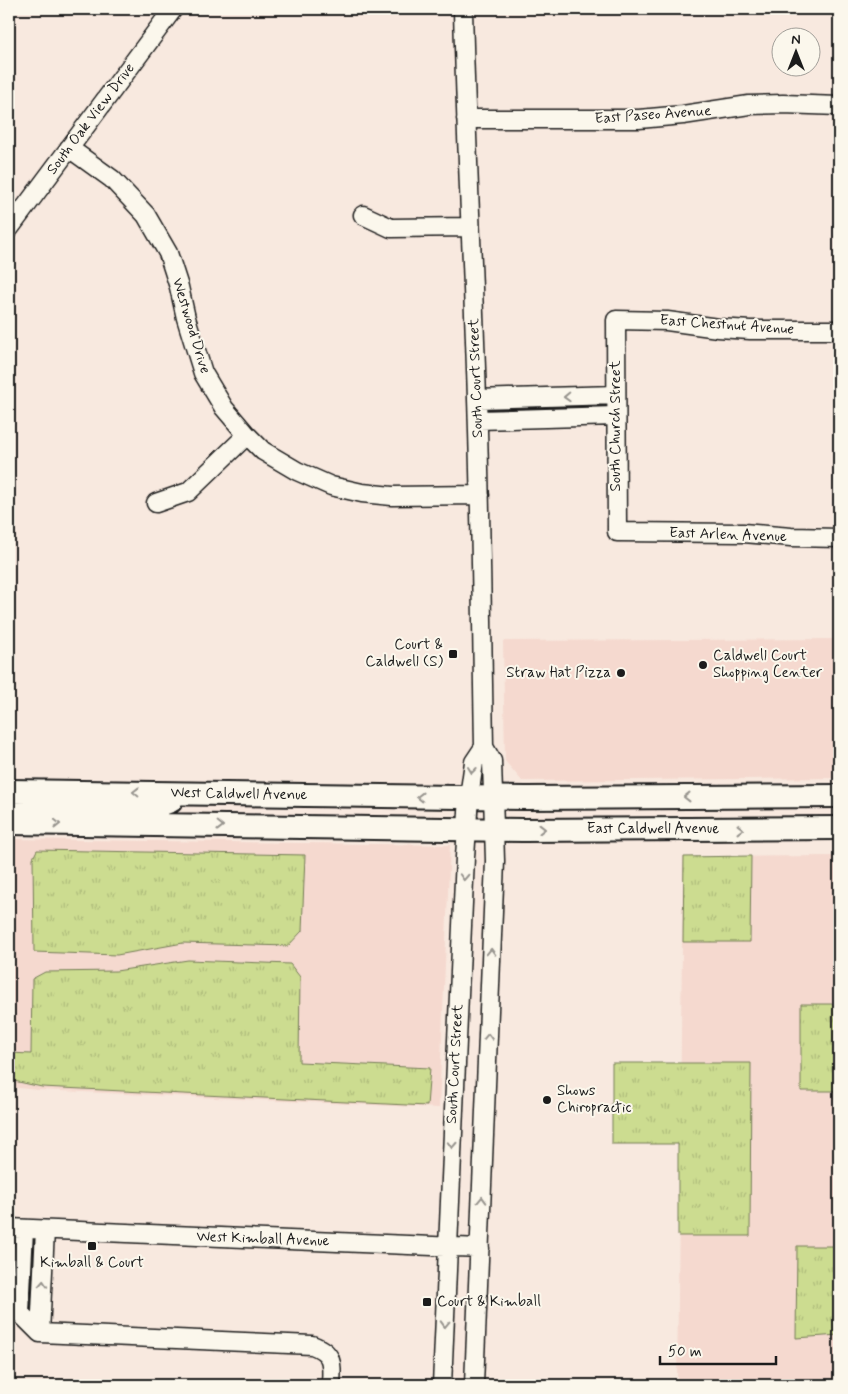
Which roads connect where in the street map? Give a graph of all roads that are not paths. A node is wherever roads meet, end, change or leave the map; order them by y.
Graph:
1 (173, 9) edge
2 (463, 9) edge
3 (839, 106) edge
4 (466, 119) junction
5 (69, 148) junction
6 (363, 214) dead end
7 (470, 227) junction
8 (9, 228) edge
9 (616, 320) joint
10 (839, 330) edge
11 (616, 395) junction
12 (477, 399) junction
13 (616, 416) junction
14 (478, 420) junction
15 (247, 435) junction
16 (480, 495) junction
17 (156, 503) dead end
18 (617, 532) joint
19 (839, 538) edge
20 (484, 747) junction
21 (9, 791) edge
22 (189, 794) junction
23 (839, 796) edge
24 (469, 797) junction
25 (493, 798) junction
26 (9, 823) edge
27 (839, 828) edge
28 (467, 829) junction
29 (494, 829) junction
30 (16, 1228) edge
31 (45, 1230) junction
32 (447, 1246) junction
33 (480, 1248) junction
34 (14, 1313) edge
35 (40, 1333) junction
36 (331, 1385) edge
37 (442, 1385) edge
38 (474, 1385) edge

1 - 5 street, South Oak View Drive
2 - 4 street, South Court Street
3 - 4 street, East Paseo Avenue
4 - 7 street, South Court Street
5 - 8 street, South Oak View Drive
5 - 15 street, Westwood Drive
6 - 7 street
7 - 12 street, South Court Street
9 - 10 street, East Chestnut Avenue
9 - 11 street, South Church Street
11 -> 12 street
11 - 13 street, South Church Street
12 - 14 street, South Court Street
13 - 14 street
13 - 18 street, South Church Street
14 - 16 street, South Court Street
15 - 16 street, Westwood Drive
15 - 17 street
16 - 20 street, South Court Street
18 - 19 street, East Arlen Avenue
20 -> 24 street, South Court Street
20 - 25 street, South Court Street
22 -> 21 main road, West Caldwell Avenue
24 -> 22 main road, West Caldwell Avenue
22 - 26 main road
23 -> 25 main road, East Caldwell Avenue
24 - 25 main road, East Caldwell Avenue
24 - 28 street, South Court Street
25 - 29 street, South Court Street
26 -> 28 main road, West Caldwell Avenue
29 -> 27 main road, East Caldwell Avenue
28 - 29 main road, East Caldwell Avenue
28 -> 32 street, South Court Street
33 -> 29 street, South Court Street
30 - 31 street, West Kimball Avenue
30 - 34 street, West Kimball Avenue
31 - 32 street, West Kimball Avenue
35 -> 31 street
32 - 33 street, West Kimball Avenue
32 -> 37 street, South Court Street
33 - 38 street, South Court Street
34 - 35 street, West Kimball Avenue
35 - 36 street

